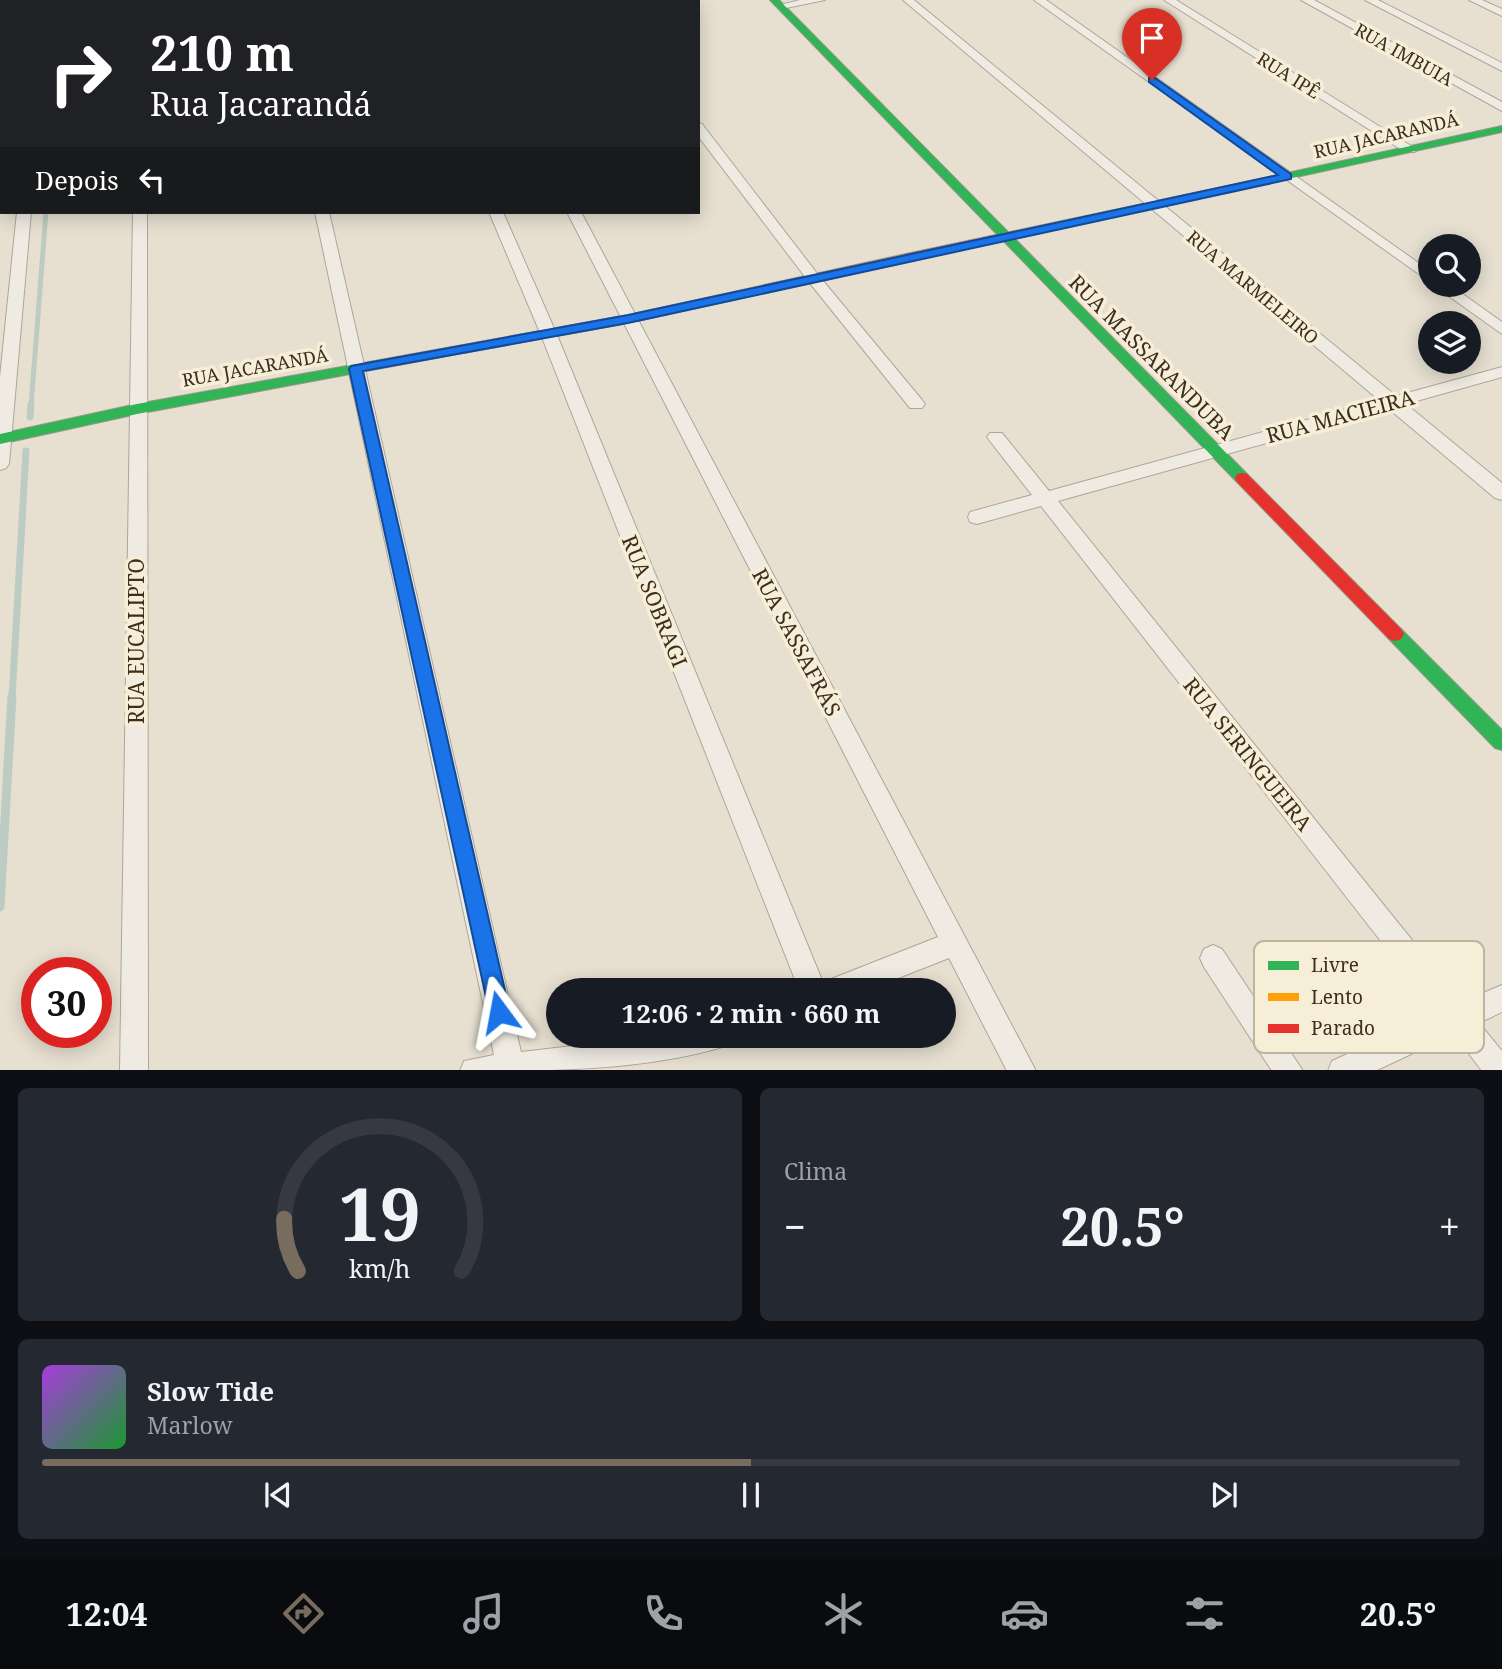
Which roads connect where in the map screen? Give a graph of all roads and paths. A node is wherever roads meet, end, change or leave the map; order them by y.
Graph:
1 (820, 0) edge
2 (908, 0) edge
3 (1039, 0) edge
4 (1169, 0) edge
5 (1306, 0) edge
6 (1370, 0) edge
7 (1474, 0) edge
8 (778, 3) edge
9 (1502, 13) edge
10 (1502, 68) edge
11 (1502, 107) edge
12 (1502, 129) edge
13 (700, 130) edge
14 (1410, 149) junction
15 (1287, 177) junction
16 (1154, 205) junction
17 (24, 214) edge
18 (140, 214) edge
19 (322, 214) edge
20 (497, 214) edge
21 (575, 214) edge
22 (1004, 237) junction
23 (19, 257) junction
24 (0, 260) edge
25 (1418, 270) edge
26 (814, 279) junction
27 (1457, 297) edge
28 (628, 319) junction
29 (1502, 329) edge
30 (549, 335) junction
31 (5, 340) edge
32 (356, 369) junction
33 (1502, 372) edge
34 (1392, 402) junction
35 (916, 404) dead end
36 (137, 409) junction
37 (996, 437) dead end
38 (1, 439) edge
39 (1215, 451) junction
40 (0, 464) edge
41 (1502, 494) edge
42 (1044, 498) junction
43 (976, 517) dead end
44 (1502, 742) edge
45 (1397, 941) edge
46 (955, 943) junction
47 (1213, 958) dead end
48 (807, 978) edge
49 (866, 978) edge
50 (1502, 998) edge
51 (1484, 1006) edge
52 (1254, 1018) edge
53 (671, 1048) edge
54 (1484, 1050) edge
55 (1277, 1053) edge
56 (1380, 1053) edge
57 (511, 1068) edge
58 (134, 1070) edge
59 (474, 1070) edge
60 (1022, 1070) edge
61 (1289, 1070) edge
62 (1342, 1070) edge
63 (1500, 1070) edge

1 - 8 street
2 - 16 street, RUA MARMELEIRO
3 - 15 street
4 - 14 street, RUA IPÊ
5 - 11 street, RUA IMBUIA
6 - 10 street
7 - 9 street
8 - 22 street, RUA MASSARANDUBA
12 - 14 street, RUA JACARANDÁ
13 - 26 street
14 - 15 street, RUA JACARANDÁ
15 - 16 street, RUA JACARANDÁ
15 - 25 street
16 - 22 street, RUA JACARANDÁ
16 - 34 street, RUA MARMELEIRO
17 - 23 street
18 - 36 street, RUA EUCALIPTO
19 - 32 street
20 - 30 street, RUA SOBRAGI
21 - 28 street, RUA SASSAFRÁS
22 - 26 street, RUA JACARANDÁ
22 - 39 street, RUA MASSARANDUBA
23 - 24 street
23 - 31 street
26 - 28 street, RUA JACARANDÁ
26 - 35 street
27 - 29 street
28 - 30 street, RUA JACARANDÁ
28 - 46 street, RUA SASSAFRÁS
30 - 32 street, RUA JACARANDÁ
30 - 48 street, RUA SOBRAGI
31 - 38 street
32 - 36 street, RUA JACARANDÁ
32 - 57 street
33 - 34 street, RUA MACIEIRA
34 - 39 street, RUA MACIEIRA
34 - 41 street, RUA MARMELEIRO
36 - 38 street, RUA JACARANDÁ
36 - 58 street, RUA EUCALIPTO
37 - 42 street, RUA SERINGUEIRA
38 - 40 street
39 - 42 street, RUA MACIEIRA
39 - 44 street, RUA MASSARANDUBA
42 - 43 street, RUA MACIEIRA
42 - 45 street, RUA SERINGUEIRA
46 - 49 street
46 - 60 street, RUA SASSAFRÁS
47 - 52 street
50 - 51 street
53 - 57 street
54 - 63 street, RUA SERINGUEIRA
55 - 61 street
56 - 62 street
57 - 59 street

